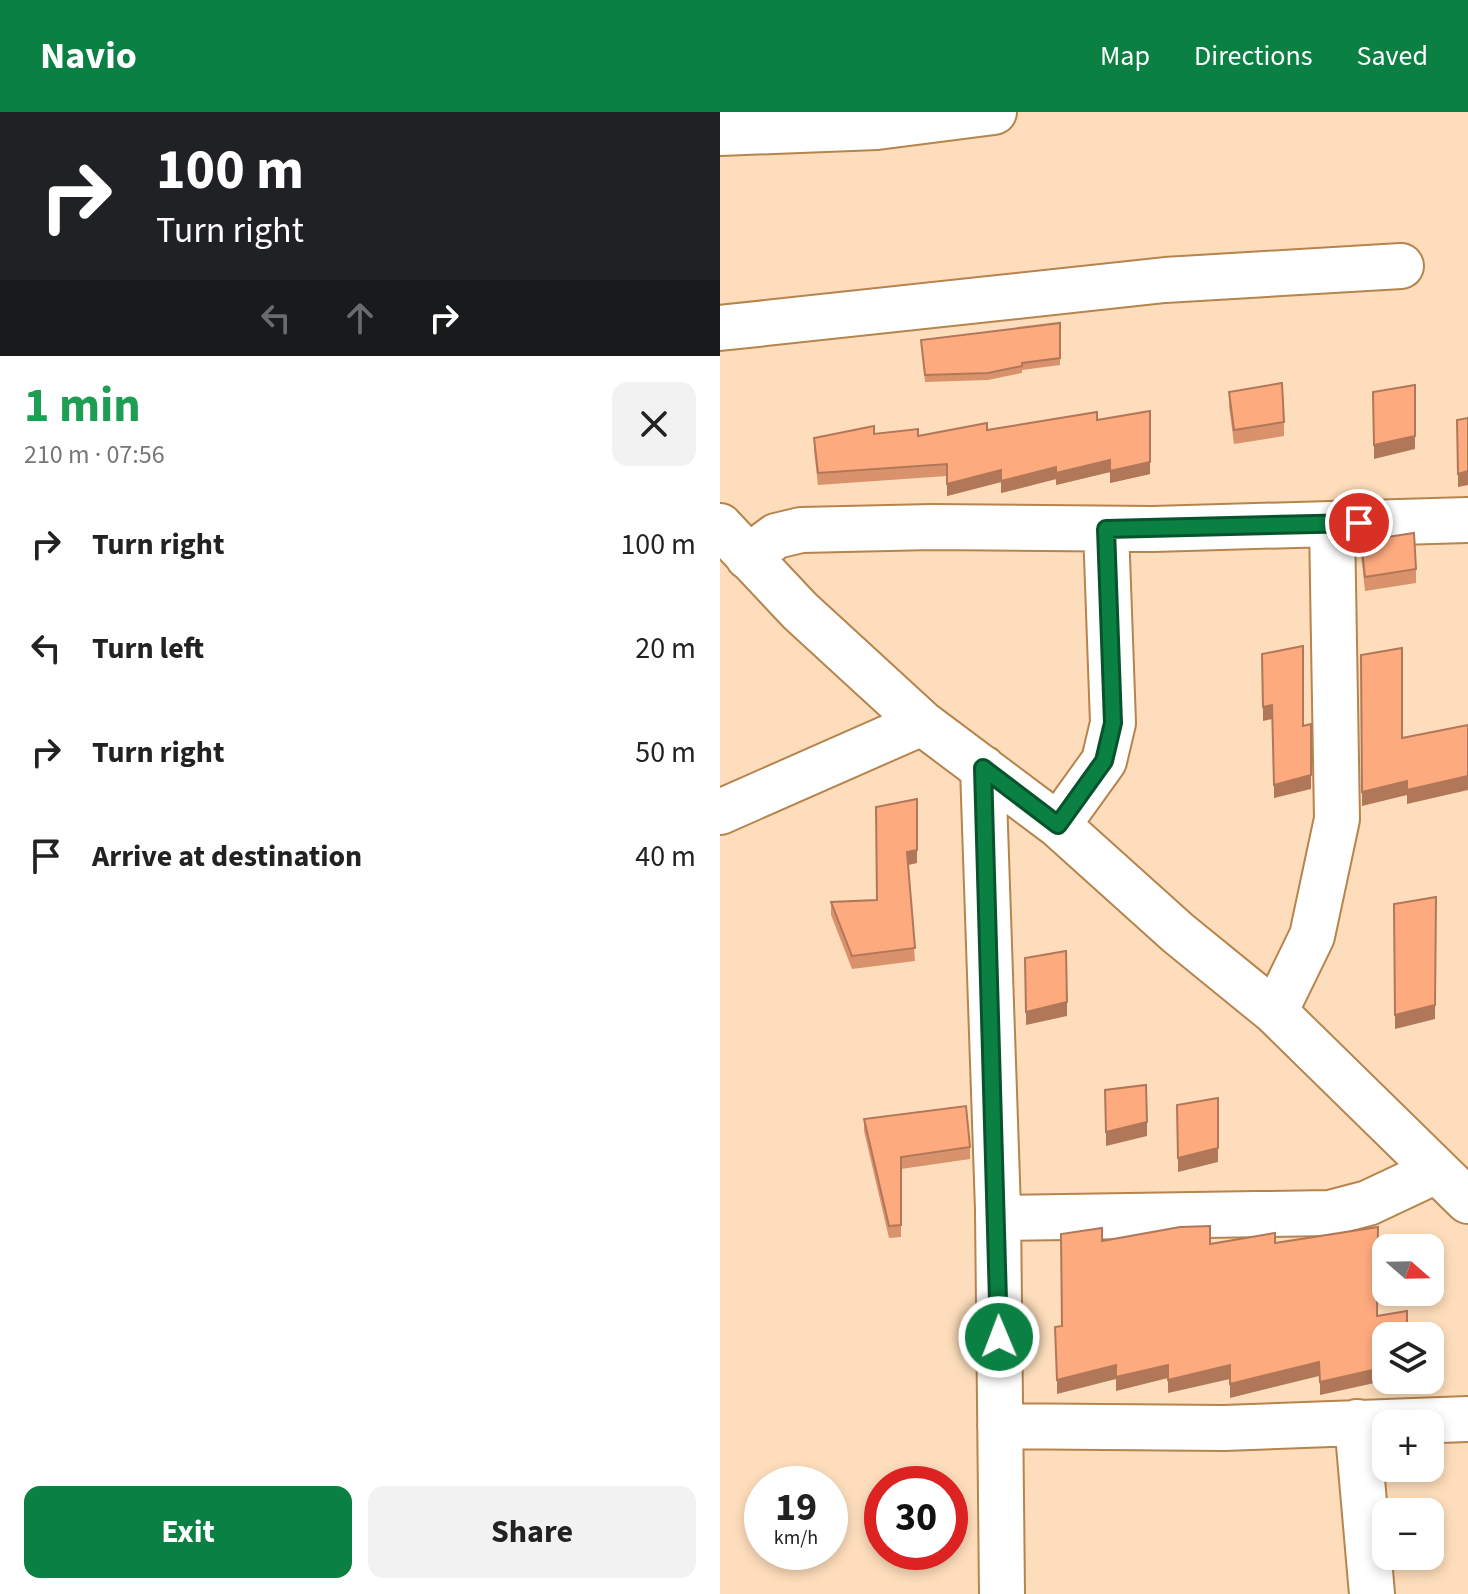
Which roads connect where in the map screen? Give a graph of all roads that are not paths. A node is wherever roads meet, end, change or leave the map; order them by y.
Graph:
1 (994, 112) edge
2 (720, 133) edge
3 (1401, 266) dead end
4 (720, 328) edge
5 (1468, 520) edge
6 (1332, 524) junction
7 (1106, 529) junction
8 (734, 542) edge
9 (922, 723) junction
10 (983, 768) junction
11 (720, 812) edge
12 (1058, 825) junction
13 (1275, 1012) junction
14 (1436, 1171) junction
15 (1468, 1201) edge
16 (998, 1218) junction
17 (1468, 1419) edge
18 (1357, 1422) junction
19 (1000, 1426) junction
20 (1002, 1594) edge
21 (1372, 1594) edge

1 - 2 street
3 - 4 street
5 - 6 street
6 - 7 street
6 - 13 street
7 - 8 street
7 - 12 street
8 - 9 street
9 - 10 street
9 - 11 street
10 - 12 street
10 - 16 street
12 - 13 street
13 - 14 street
14 - 15 street
14 - 16 street
16 - 19 street
17 - 18 street
18 - 19 street
18 - 21 street
19 - 20 street

